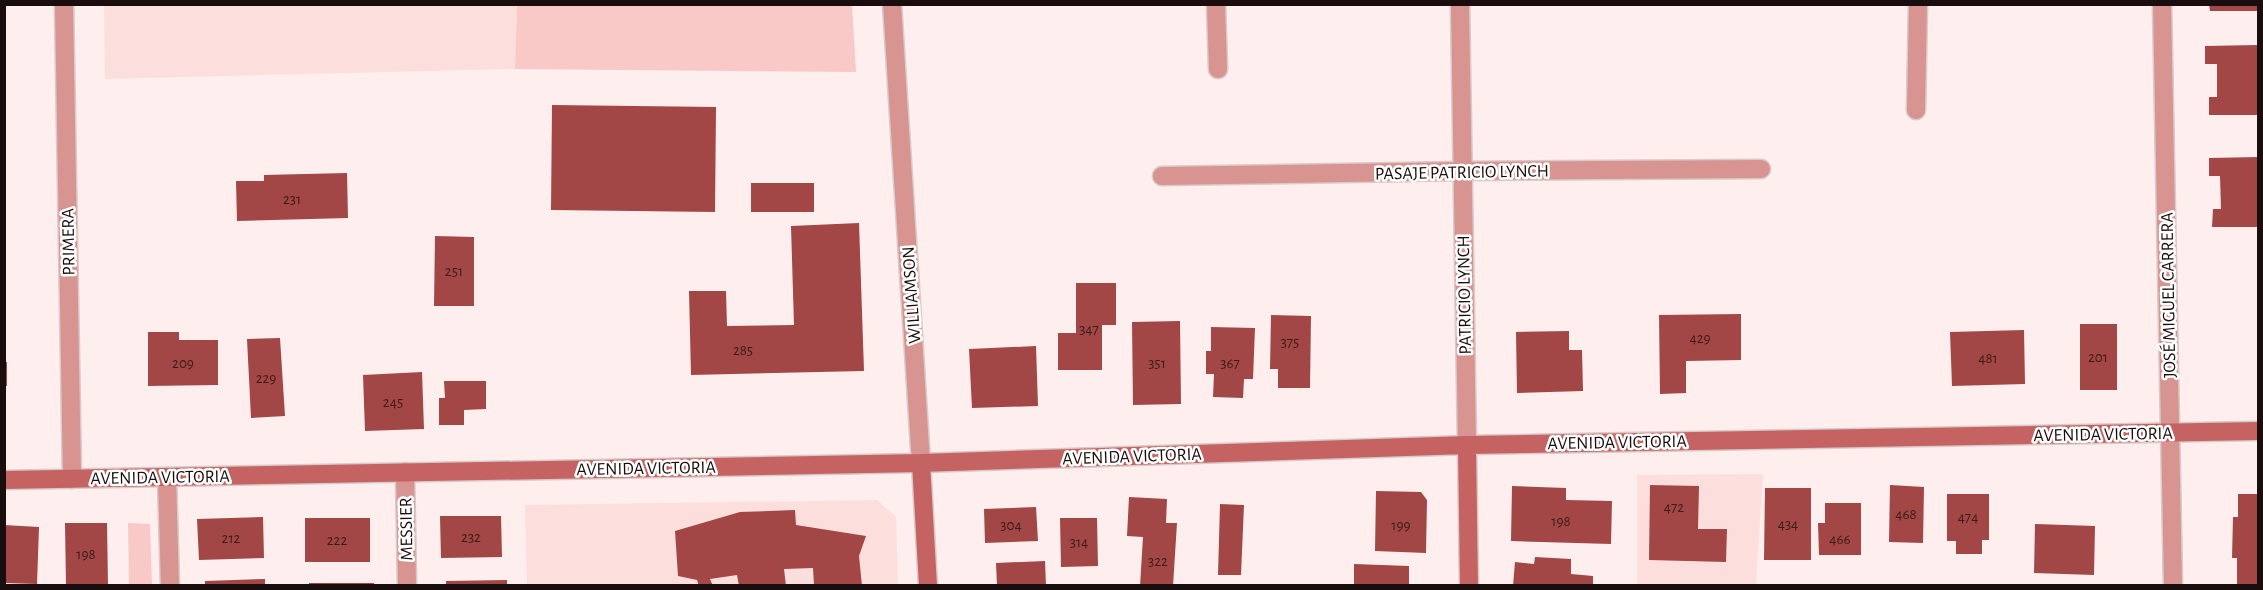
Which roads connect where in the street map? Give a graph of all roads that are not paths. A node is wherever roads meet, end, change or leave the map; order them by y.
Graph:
1 (64, 4) edge
2 (892, 4) edge
3 (1216, 4) edge
4 (1460, 4) edge
5 (1918, 4) edge
6 (2162, 4) edge
7 (1218, 69) dead end
8 (1916, 110) dead end
9 (1761, 169) dead end
10 (1461, 171) junction
11 (1162, 176) dead end
12 (2259, 431) edge
13 (2171, 433) junction
14 (1467, 445) junction
15 (921, 463) junction
16 (405, 472) junction
17 (167, 477) junction
18 (72, 479) junction
19 (4, 480) edge
20 (170, 585) edge
21 (407, 585) edge
22 (928, 585) edge
23 (1469, 585) edge
24 (2173, 585) edge

1 - 18 street, PRIMERA
2 - 15 street, WILLIAMSON
3 - 7 street
4 - 10 street, PATRICIO LYNCH
5 - 8 street
6 - 13 street, JOSÉ MIGUEL CARRERA
9 - 10 street, PASAJE PATRICIO LYNCH
10 - 11 street, PASAJE PATRICIO LYNCH
10 - 14 street, PATRICIO LYNCH
12 - 13 street, AVENIDA VICTORIA
13 - 14 street, AVENIDA VICTORIA
13 - 24 street, JOSÉ MIGUEL CARRERA
14 - 15 street, AVENIDA VICTORIA
14 - 23 street, PATRICIO LYNCH
15 - 16 street, AVENIDA VICTORIA
15 - 22 street, WILLIAMSON
16 - 17 street, AVENIDA VICTORIA
16 - 21 street, MESSIER
17 - 18 street, AVENIDA VICTORIA
17 - 20 street
18 - 19 street, AVENIDA VICTORIA

